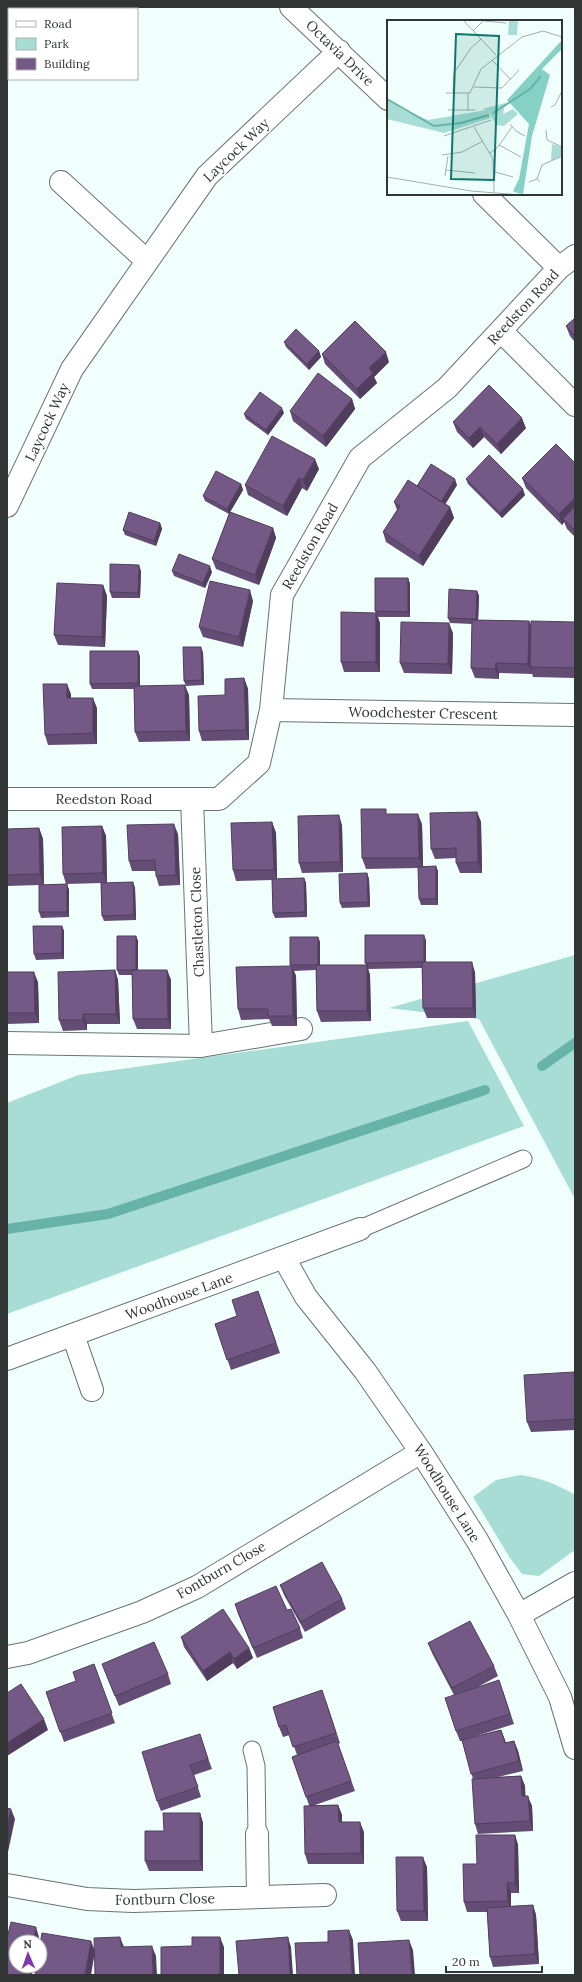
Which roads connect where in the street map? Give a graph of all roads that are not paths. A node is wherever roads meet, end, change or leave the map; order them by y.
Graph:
1 (291, 7) edge
2 (339, 51) junction
3 (387, 98) edge
4 (61, 182) dead end
5 (485, 195) edge
6 (147, 261) junction
7 (567, 262) edge
8 (501, 331) junction
9 (575, 405) edge
10 (7, 506) edge
11 (270, 710) junction
12 (575, 715) edge
13 (7, 799) edge
14 (192, 799) junction
15 (301, 1029) dead end
16 (7, 1043) edge
17 (201, 1046) junction
18 (523, 1159) dead end
19 (360, 1230) joint
20 (284, 1258) junction
21 (73, 1335) junction
22 (7, 1359) edge
23 (92, 1390) dead end
24 (421, 1452) junction
25 (575, 1583) edge
26 (519, 1615) junction
27 (7, 1657) edge
28 (575, 1748) edge
29 (252, 1750) dead end
30 (257, 1834) joint
31 (7, 1885) edge
32 (325, 1895) dead end
33 (258, 1897) junction

1 - 2 street, Octavia Drive
2 - 3 street, Octavia Drive
2 - 6 street, Laycock Way
4 - 6 street
5 - 7 street
6 - 10 street, Laycock Way
7 - 8 street, Reedston Road
8 - 9 street
8 - 11 street, Reedston Road
11 - 12 street, Woodchester Crescent
11 - 14 street, Reedston Road
13 - 14 street, Reedston Road
14 - 17 street, Chastleton Close
15 - 17 street
16 - 17 street
18 - 19 lane
19 - 20 street, Woodhouse Lane
20 - 21 street, Woodhouse Lane
20 - 24 street, Woodhouse Lane
21 - 22 street, Woodhouse Lane
21 - 23 street
24 - 26 street, Woodhouse Lane
24 - 27 street, Fontburn Close
25 - 26 street
26 - 28 street, Woodhouse Lane
29 - 30 lane
30 - 33 street
31 - 33 street, Fontburn Close
32 - 33 street, Fontburn Close

